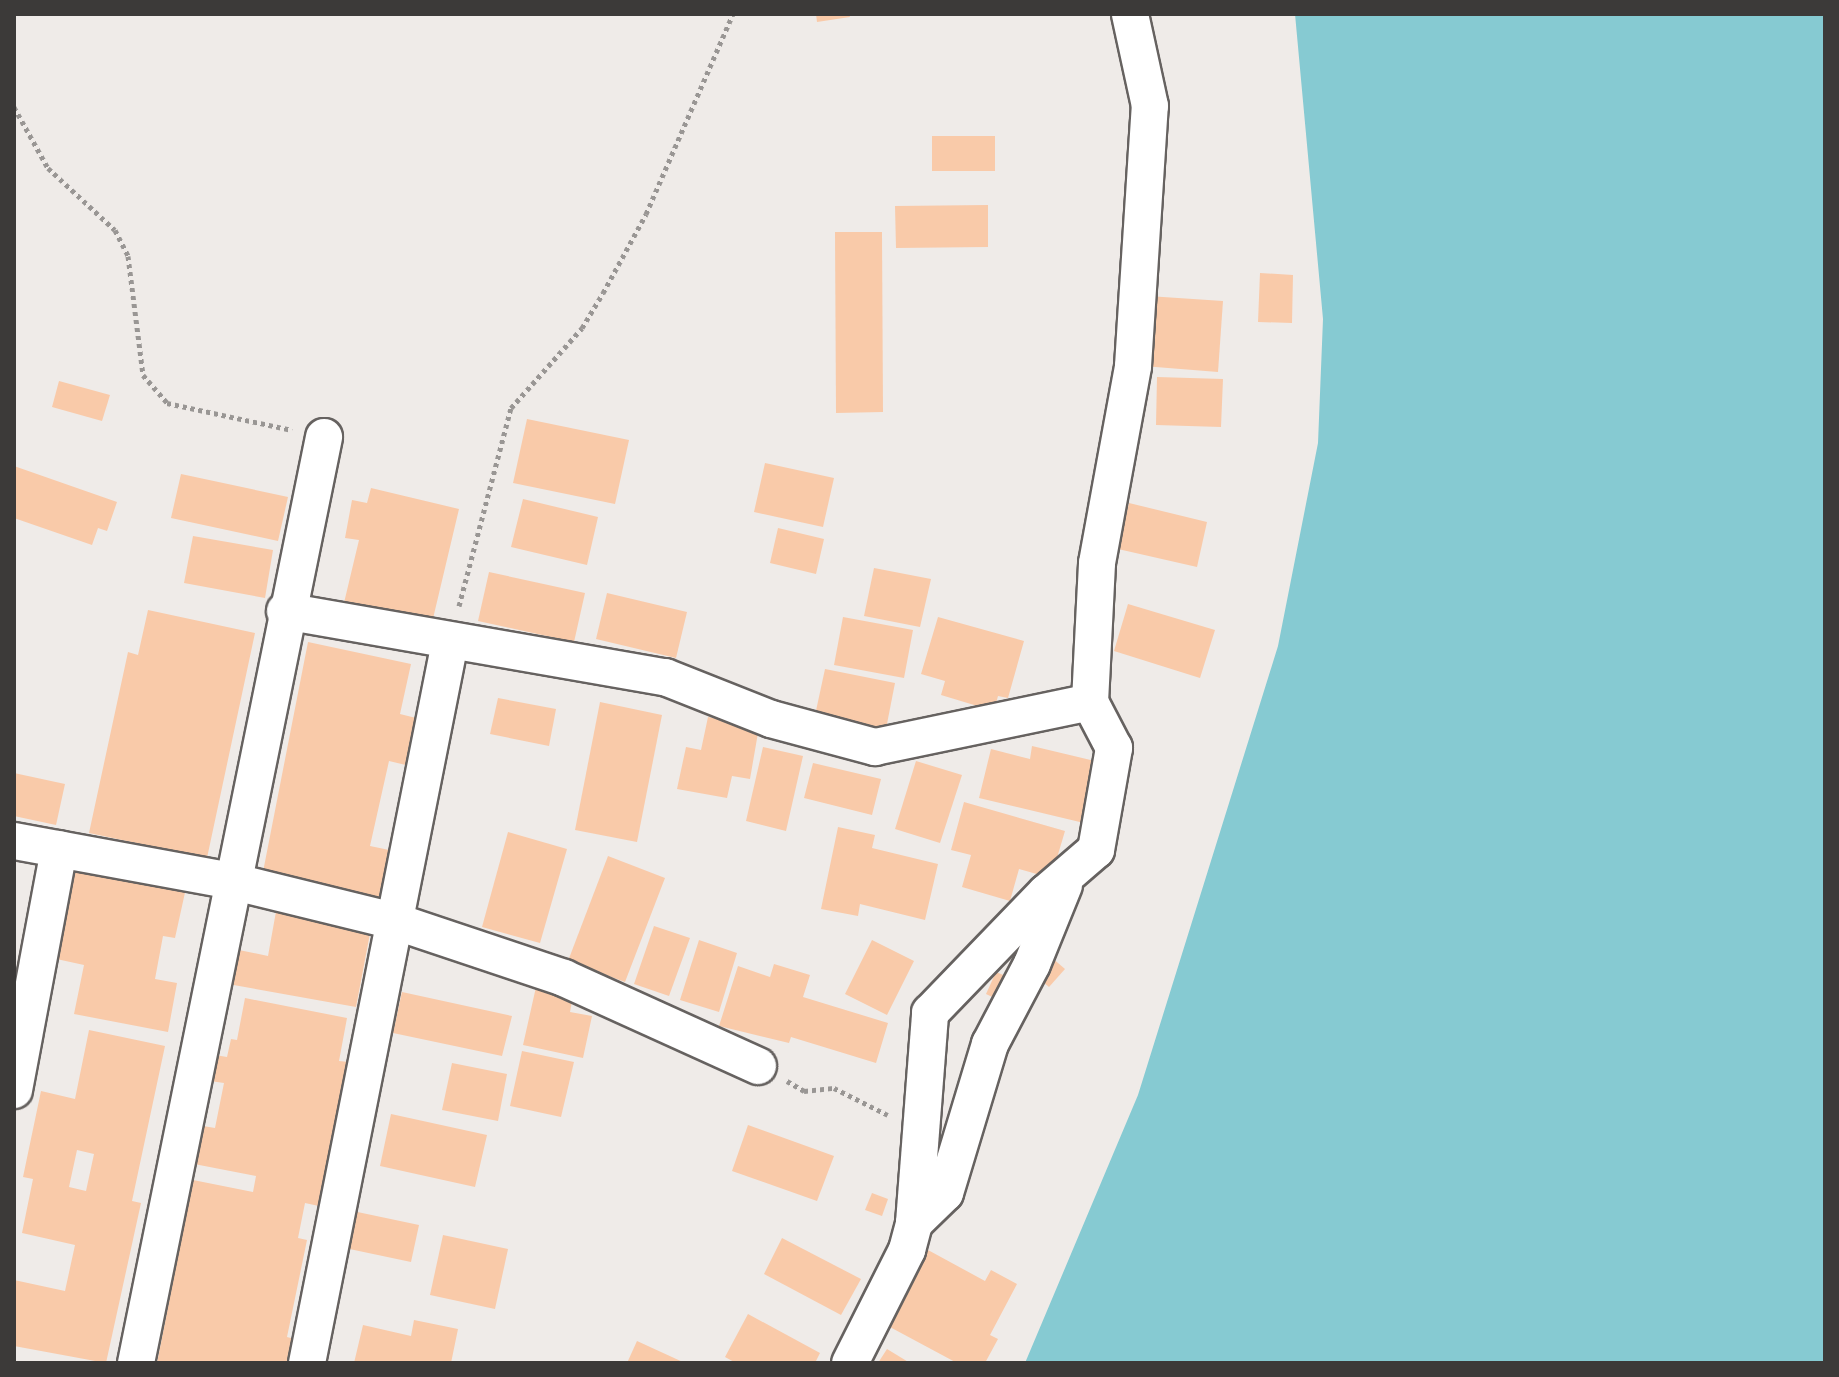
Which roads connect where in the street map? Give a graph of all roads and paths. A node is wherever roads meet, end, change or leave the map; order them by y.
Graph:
1 (733, 14) edge
2 (1130, 14) edge
3 (14, 107) edge
4 (324, 437) joint
5 (285, 611) junction
6 (450, 642) junction
7 (1090, 702) junction
8 (14, 841) edge
9 (59, 849) junction
10 (1068, 873) junction
11 (231, 881) junction
12 (394, 921) junction
13 (758, 1066) joint
14 (16, 1072) edge
15 (920, 1133) junction
16 (914, 1223) junction
17 (136, 1363) edge
18 (307, 1363) edge
19 (850, 1363) edge

1 - 6 path
2 - 7 street
3 - 4 path
4 - 5 street
5 - 6 street
5 - 11 street
6 - 7 street
6 - 12 street
7 - 10 street
8 - 9 street
9 - 11 street
9 - 14 street
10 - 15 street
10 - 16 street
11 - 12 street
11 - 17 street
12 - 13 street
12 - 18 street
13 - 15 path
15 - 16 street
16 - 19 street

